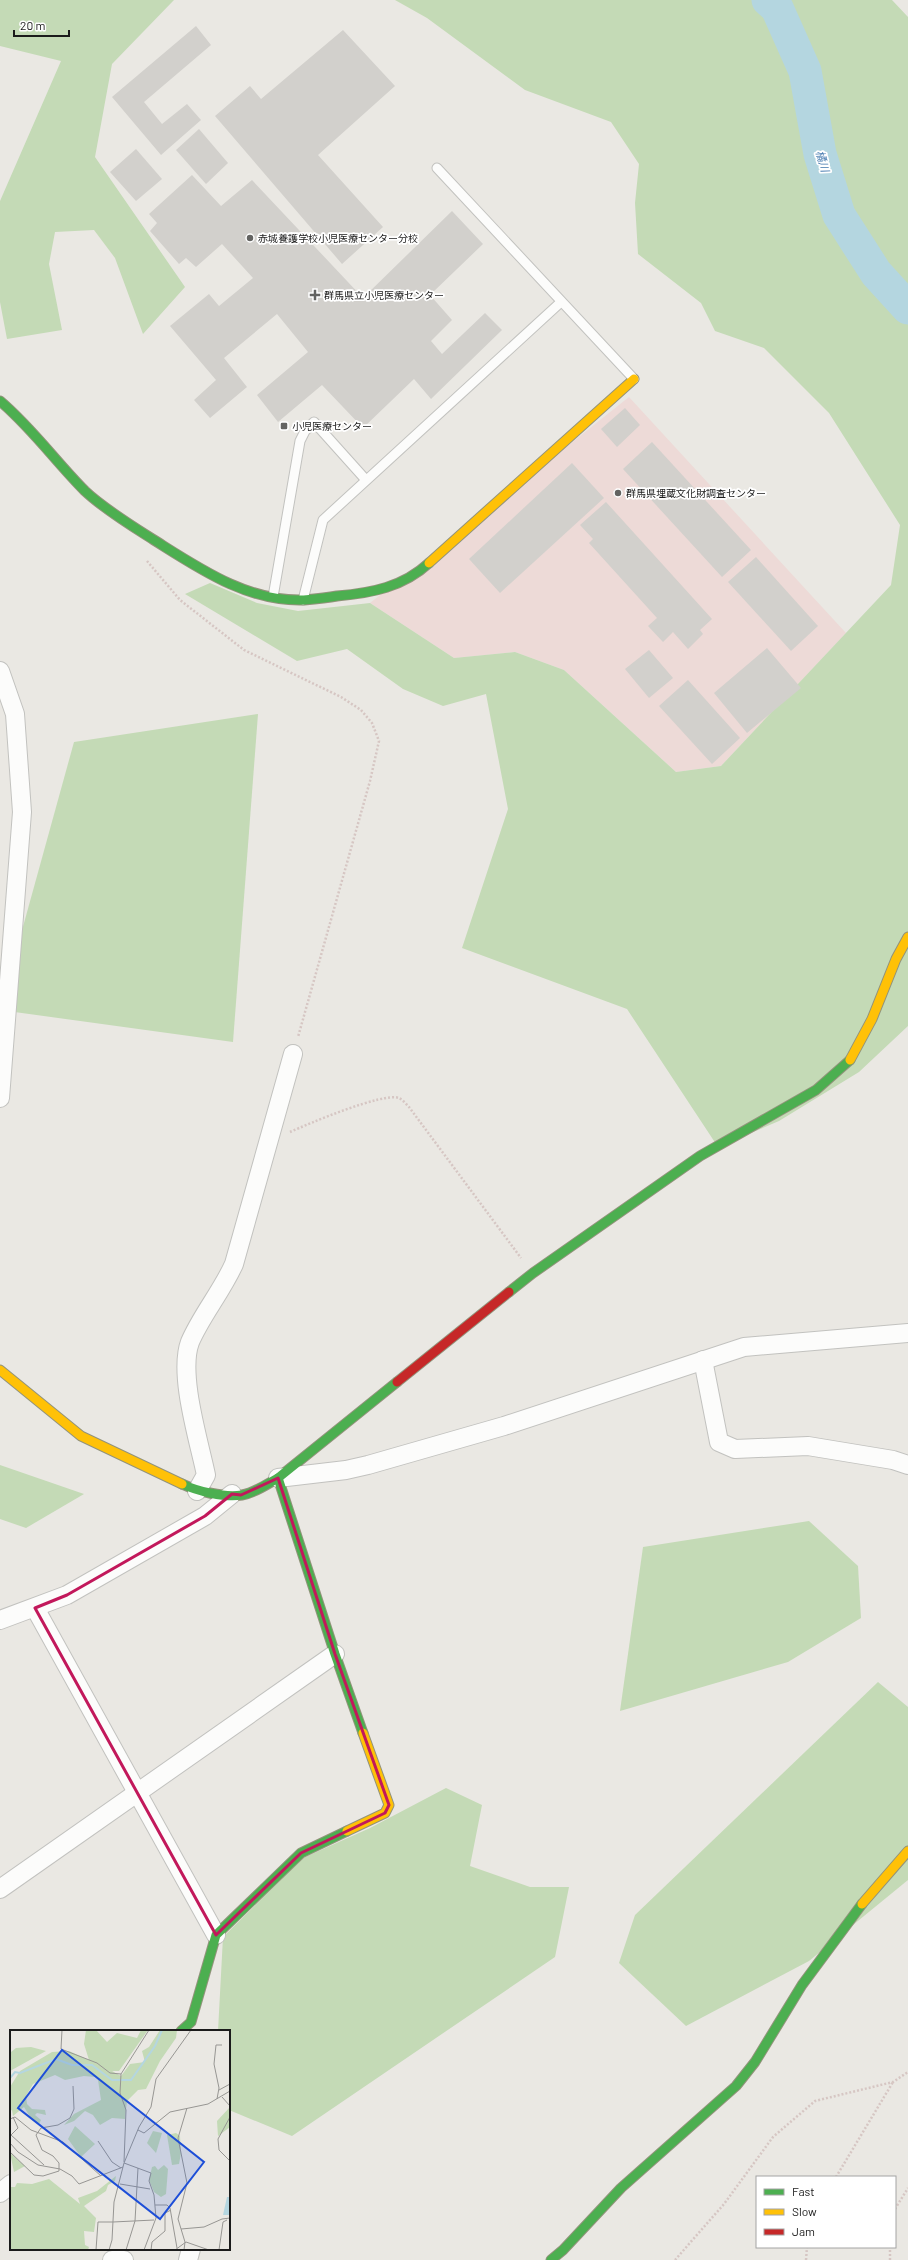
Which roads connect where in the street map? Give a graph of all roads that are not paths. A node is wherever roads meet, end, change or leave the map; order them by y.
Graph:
1 (438, 168) dead end
2 (562, 302) junction
3 (634, 379) joint
4 (0, 401) edge
5 (366, 480) junction
6 (273, 597) junction
7 (303, 600) junction
8 (0, 671) edge
9 (908, 937) edge
10 (293, 1054) road end
11 (0, 1098) edge
12 (908, 1333) edge
13 (703, 1360) junction
14 (0, 1370) edge
15 (908, 1465) edge
16 (278, 1478) junction
17 (197, 1490) junction
18 (232, 1494) junction
19 (35, 1608) junction
20 (0, 1620) edge
21 (335, 1654) junction
22 (136, 1793) junction
23 (908, 1851) edge
24 (0, 1889) edge
25 (216, 1934) junction
26 (182, 2030) edge
27 (10, 2185) edge
28 (0, 2193) edge
29 (191, 2250) edge
30 (112, 2260) edge
31 (124, 2260) edge
32 (188, 2260) edge
33 (551, 2260) edge

1 - 2 lane
2 - 3 lane
2 - 5 lane
3 - 7 street
4 - 6 street
5 - 6 lane
5 - 7 lane
6 - 7 street
8 - 11 street
9 - 16 street
10 - 17 street
12 - 13 street
13 - 15 street
13 - 16 street
14 - 17 street
16 - 18 street
16 - 21 street
17 - 18 street
18 - 19 street
19 - 20 street
19 - 22 street
21 - 22 street
21 - 25 street
22 - 24 street
22 - 25 street
23 - 33 street
25 - 26 street
27 - 28 street
29 - 32 street
30 - 31 street

